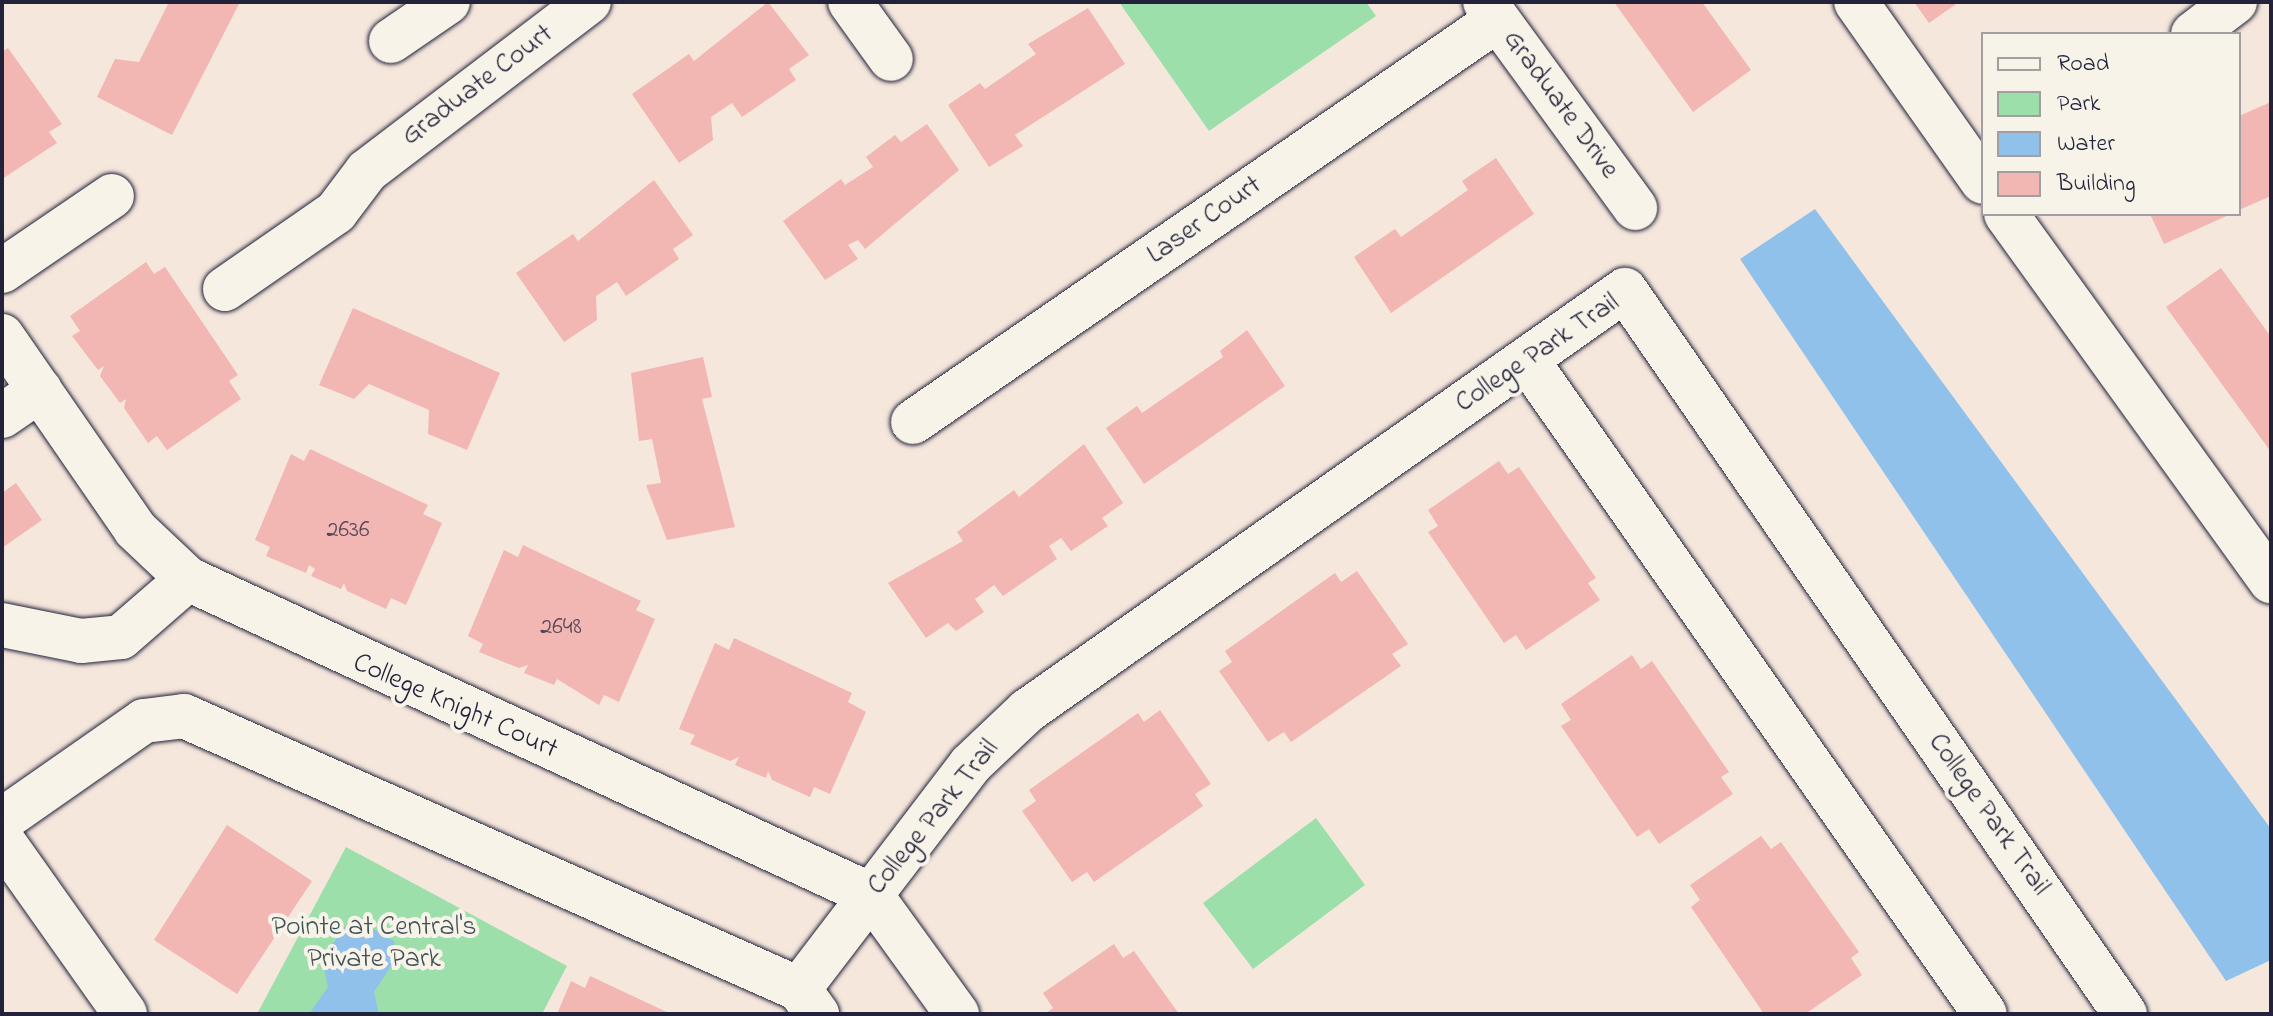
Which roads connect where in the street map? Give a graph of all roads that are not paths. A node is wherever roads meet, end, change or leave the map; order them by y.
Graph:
1 (448, 2) edge
2 (850, 2) edge
3 (1856, 2) edge
4 (2235, 2) edge
5 (587, 3) edge
6 (1491, 11) edge
7 (2196, 32) edge
8 (391, 41) dead end
9 (891, 59) dead end
10 (1981, 179) edge
11 (112, 196) dead end
12 (1635, 208) dead end
13 (2007, 216) edge
14 (2, 271) edge
15 (225, 289) dead end
16 (2, 336) edge
17 (1527, 360) junction
18 (40, 390) junction
19 (2, 416) edge
20 (913, 422) dead end
21 (188, 579) junction
22 (2271, 581) edge
23 (2, 625) edge
24 (2, 820) edge
25 (2, 840) edge
26 (871, 895) junction
27 (808, 1001) edge
28 (125, 1014) edge
29 (957, 1014) edge
30 (1985, 1014) edge
31 (2125, 1014) edge

1 - 8 street
2 - 9 street
3 - 10 street
4 - 7 street
5 - 15 street, Graduate Court
6 - 12 street, Graduate Drive
6 - 20 street, Laser Court
11 - 14 street
13 - 22 street
16 - 18 street, College Knight Court
17 - 26 street, College Park Trail
17 - 30 street
17 - 31 street, College Park Trail
18 - 19 street
18 - 21 street, College Knight Court
21 - 23 street
21 - 26 street, College Knight Court
24 - 27 street
25 - 28 street
26 - 27 street, College Park Trail
26 - 29 street, College Knight Court

